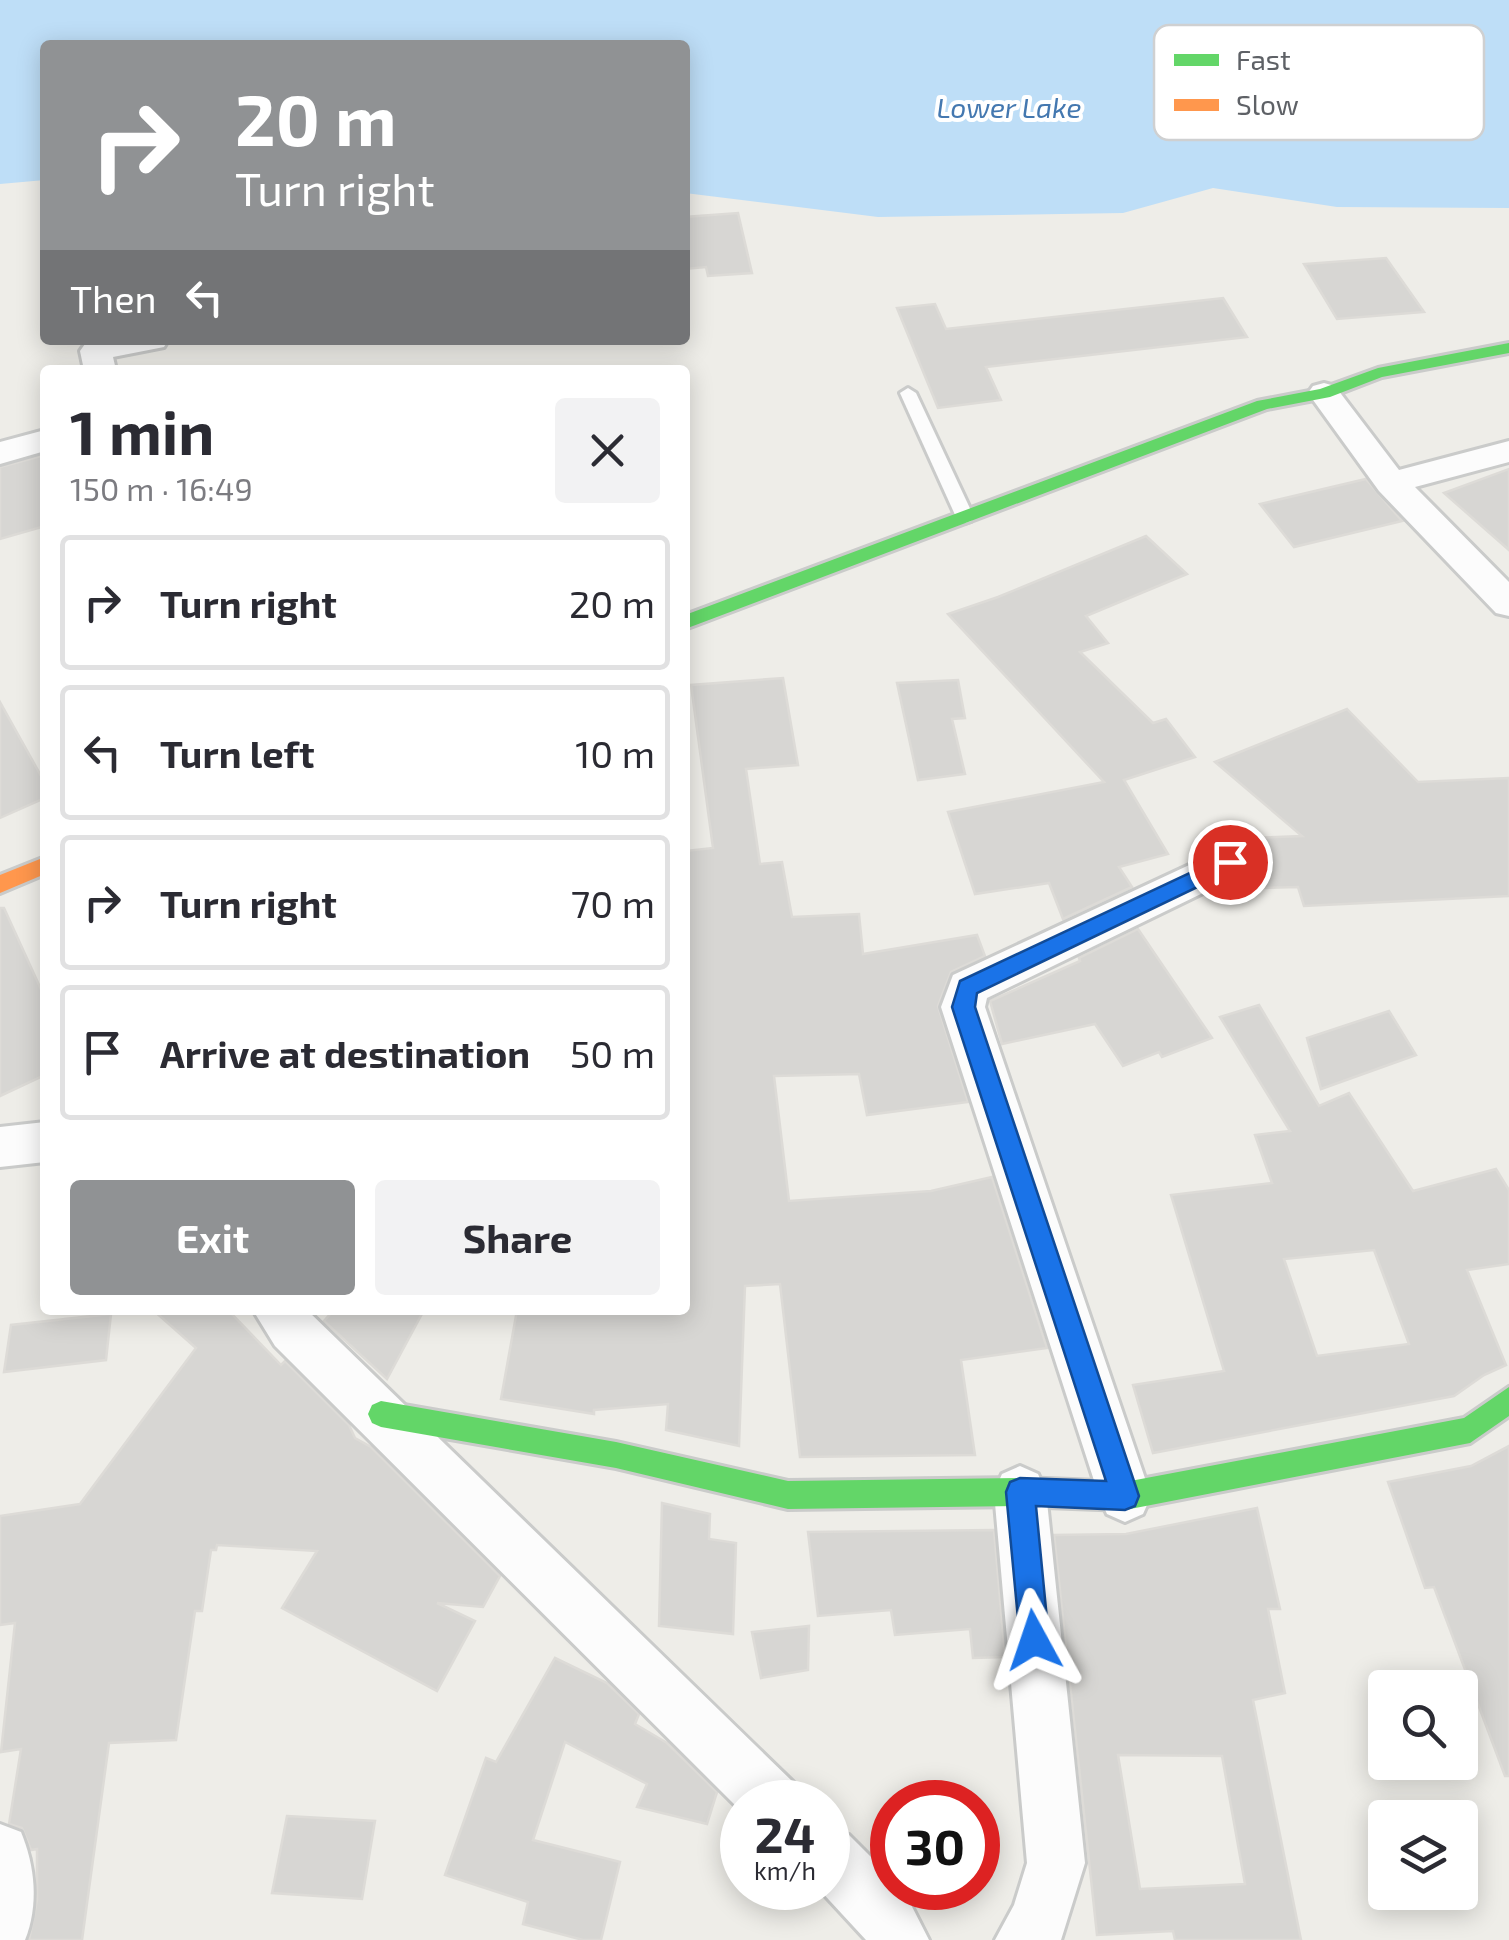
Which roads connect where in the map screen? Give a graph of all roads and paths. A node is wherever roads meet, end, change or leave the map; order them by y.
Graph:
1 (1467, 330) dead end
2 (127, 345) edge
3 (1509, 348) edge
4 (99, 365) edge
5 (1378, 374) junction
6 (908, 393) dead end
7 (1318, 408) junction
8 (40, 441) edge
9 (1509, 451) edge
10 (0, 453) edge
11 (1391, 483) junction
12 (965, 516) junction
13 (1509, 604) edge
14 (690, 620) edge
15 (1230, 862) dead end
16 (40, 868) edge
17 (0, 884) edge
18 (40, 1143) edge
19 (0, 1147) edge
20 (281, 1315) edge
21 (1509, 1400) edge
22 (380, 1414) junction
23 (1020, 1492) junction
24 (1125, 1496) junction
25 (752, 1780) edge
26 (0, 1854) edge
27 (850, 1878) edge
28 (0, 1928) edge
29 (899, 1940) edge
30 (1026, 1940) edge

1 - 5 main road
2 - 4 street
3 - 5 main road
5 - 7 main road
6 - 12 lane
7 - 11 street
7 - 12 main road
8 - 10 street
9 - 11 street
11 - 13 street
12 - 14 main road
15 - 24 street
16 - 17 main road
18 - 19 street
20 - 22 street
21 - 24 main road
22 - 23 main road
22 - 25 street
23 - 24 main road
23 - 30 street
26 - 28 street
27 - 29 street

